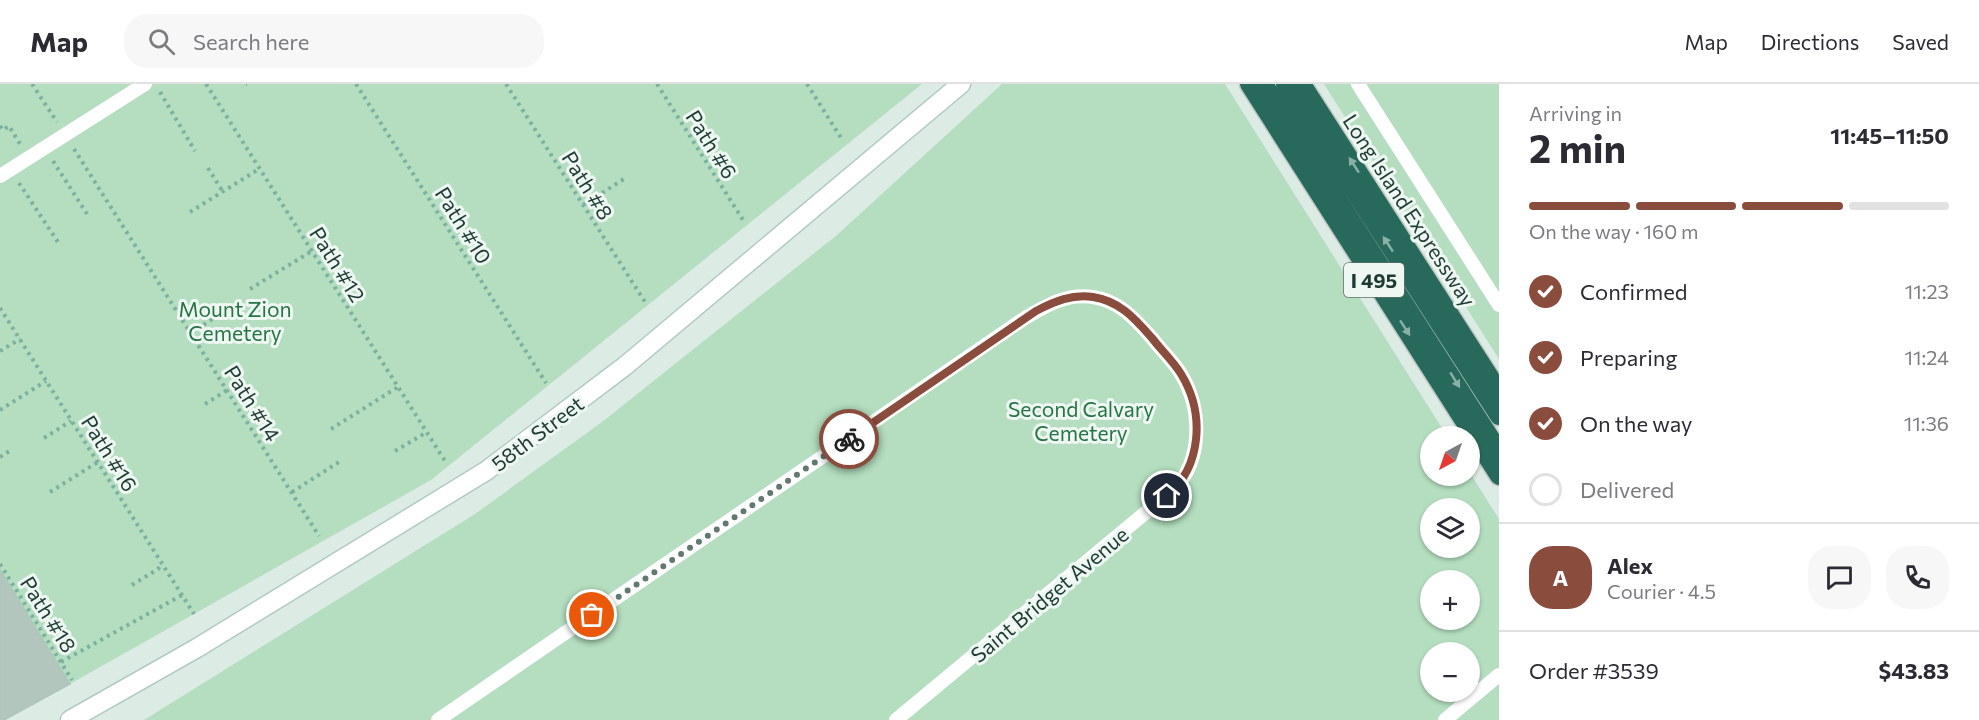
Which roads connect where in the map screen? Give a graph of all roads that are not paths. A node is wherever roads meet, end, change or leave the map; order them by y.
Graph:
1 (145, 84) edge
2 (961, 84) edge
3 (1249, 84) edge
4 (1264, 84) edge
5 (1285, 84) edge
6 (1302, 84) edge
7 (1358, 84) edge
8 (5, 173) edge
9 (1499, 304) edge
10 (1499, 391) edge
11 (1499, 416) edge
12 (1499, 451) edge
13 (1499, 476) edge
14 (1499, 675) edge
15 (454, 715) edge
16 (70, 720) edge
17 (438, 720) edge
18 (896, 720) edge
19 (1445, 720) edge

1 - 8 lane
2 - 16 main road, 58th Street
3 -> 13 highway, I 495
4 -> 12 highway
11 -> 5 highway
10 -> 6 highway, Long Island Expressway / I 495
7 - 9 lane
14 - 19 lane
15 - 17 lane
15 - 18 lane, Saint Bridget Avenue

